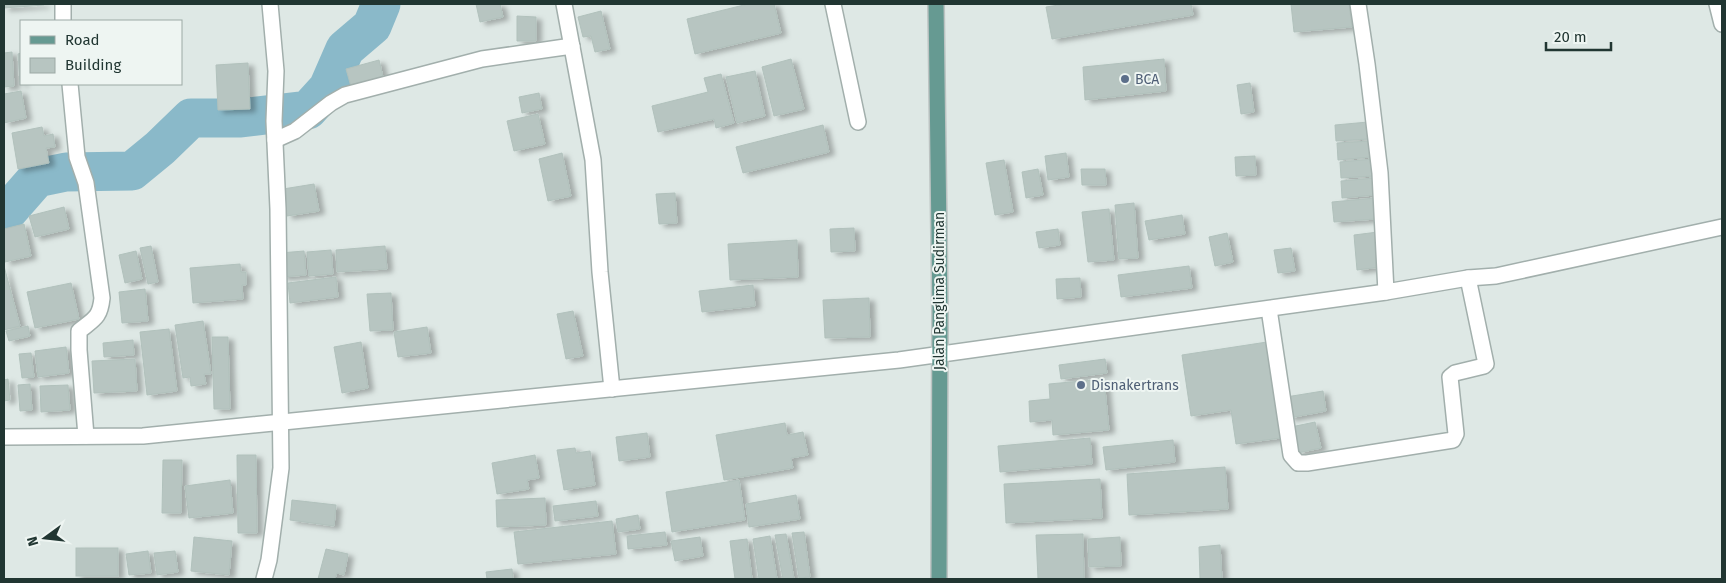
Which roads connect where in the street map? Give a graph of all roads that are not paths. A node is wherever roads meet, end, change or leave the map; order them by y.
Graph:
1 (63, 4) edge
2 (270, 4) edge
3 (564, 4) edge
4 (834, 4) edge
5 (936, 4) edge
6 (1358, 4) edge
7 (1717, 4) edge
8 (63, 20) edge
9 (1722, 24) edge
10 (572, 46) junction
11 (70, 85) edge
12 (858, 122) dead end
13 (275, 140) junction
14 (1722, 227) edge
15 (1468, 278) junction
16 (1386, 292) junction
17 (1269, 309) junction
18 (940, 355) junction
19 (612, 389) junction
20 (281, 423) junction
21 (86, 436) junction
22 (4, 437) edge
23 (264, 579) edge
24 (939, 579) edge

1 - 8 street
2 - 13 street
3 - 10 street
4 - 12 street
5 - 18 main road, Jalan Panglima Sudirman
6 - 16 street
7 - 9 street
10 - 13 street
10 - 19 street
11 - 21 street
13 - 20 street
14 - 15 street
15 - 16 street
15 - 17 street
16 - 17 street
17 - 18 street
18 - 19 street
18 - 24 main road, Jalan Panglima Sudirman
19 - 20 street
20 - 21 street
20 - 23 street
21 - 22 street

